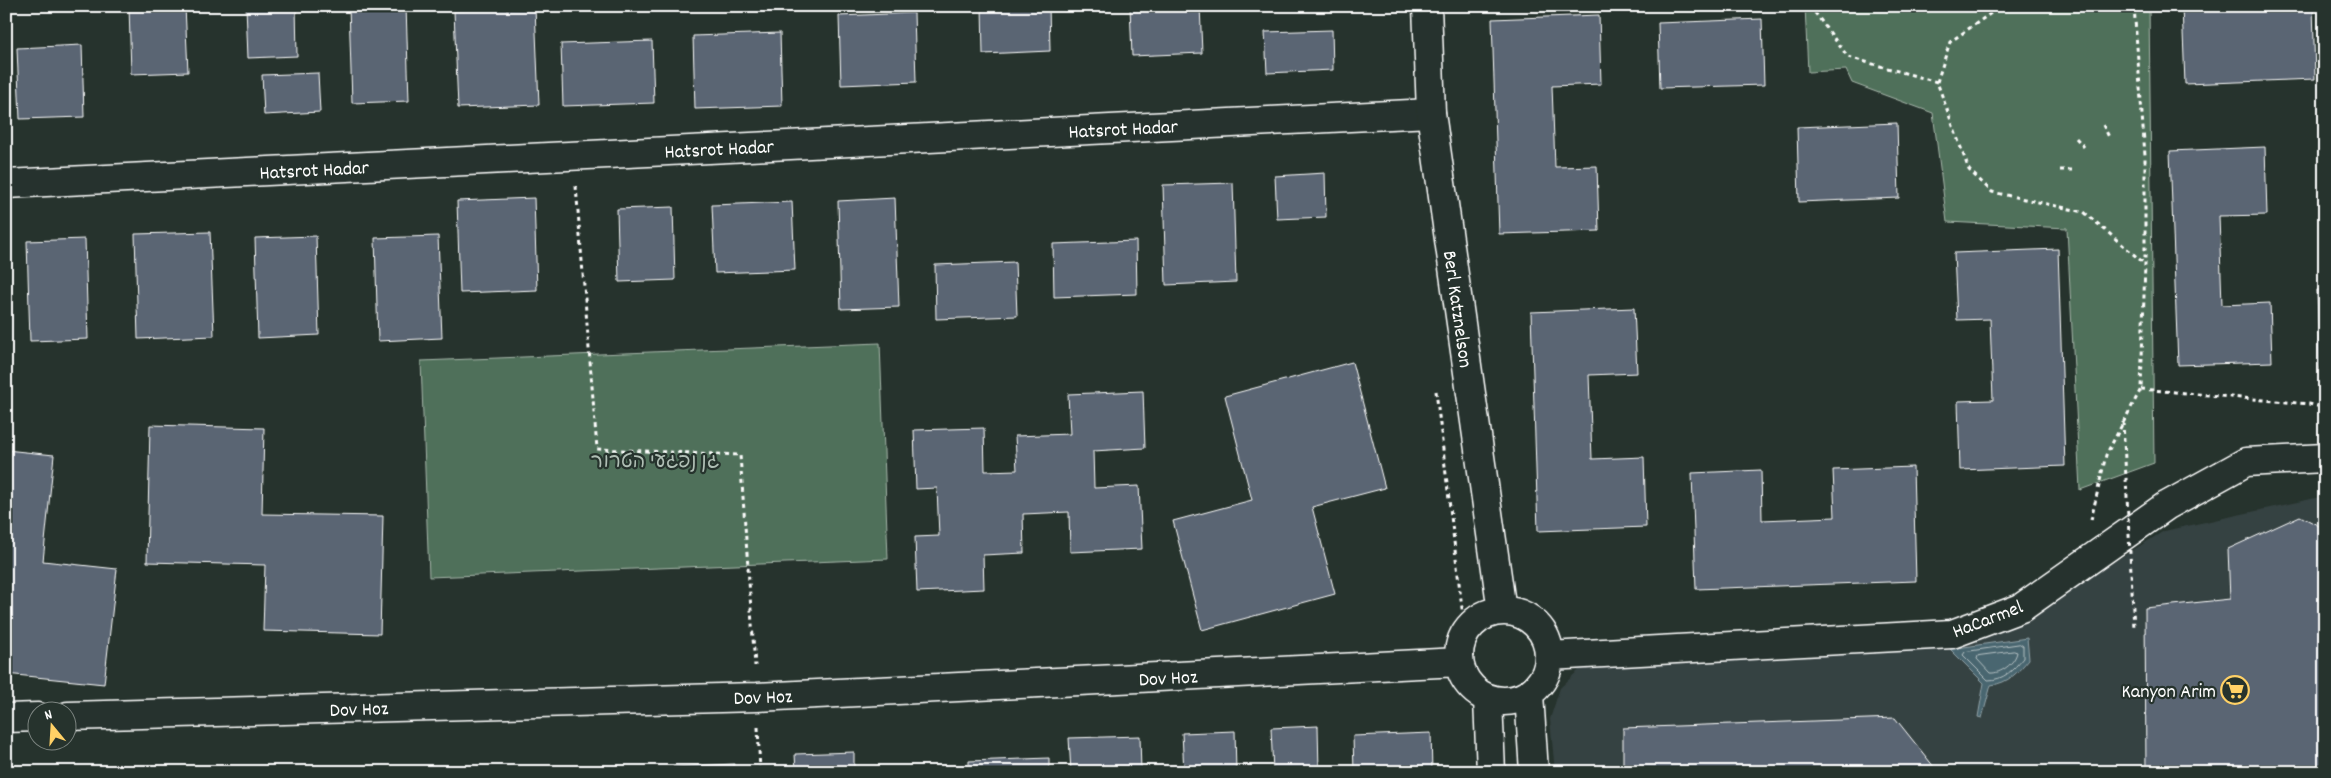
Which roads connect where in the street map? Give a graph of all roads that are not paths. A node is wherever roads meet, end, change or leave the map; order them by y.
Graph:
1 (1427, 6) edge
2 (1431, 113) junction
3 (6, 184) edge
4 (2325, 458) edge
5 (1502, 611) junction
6 (1549, 656) junction
7 (1459, 662) junction
8 (1528, 694) junction
9 (1488, 699) junction
10 (78, 716) edge
11 (28, 717) edge
12 (6, 718) edge
13 (1491, 772) edge
14 (1534, 772) edge

1 - 2 street, Berl Katznelson
2 - 3 street, Hatsrot Hadar
2 - 5 street, Berl Katznelson
4 - 6 street, HaCarmel
5 - 6 street
5 - 7 street
6 - 8 street
7 - 9 street
7 - 10 street, Dov Hoz
8 - 9 street
8 - 14 street
9 - 13 street
11 - 12 street

